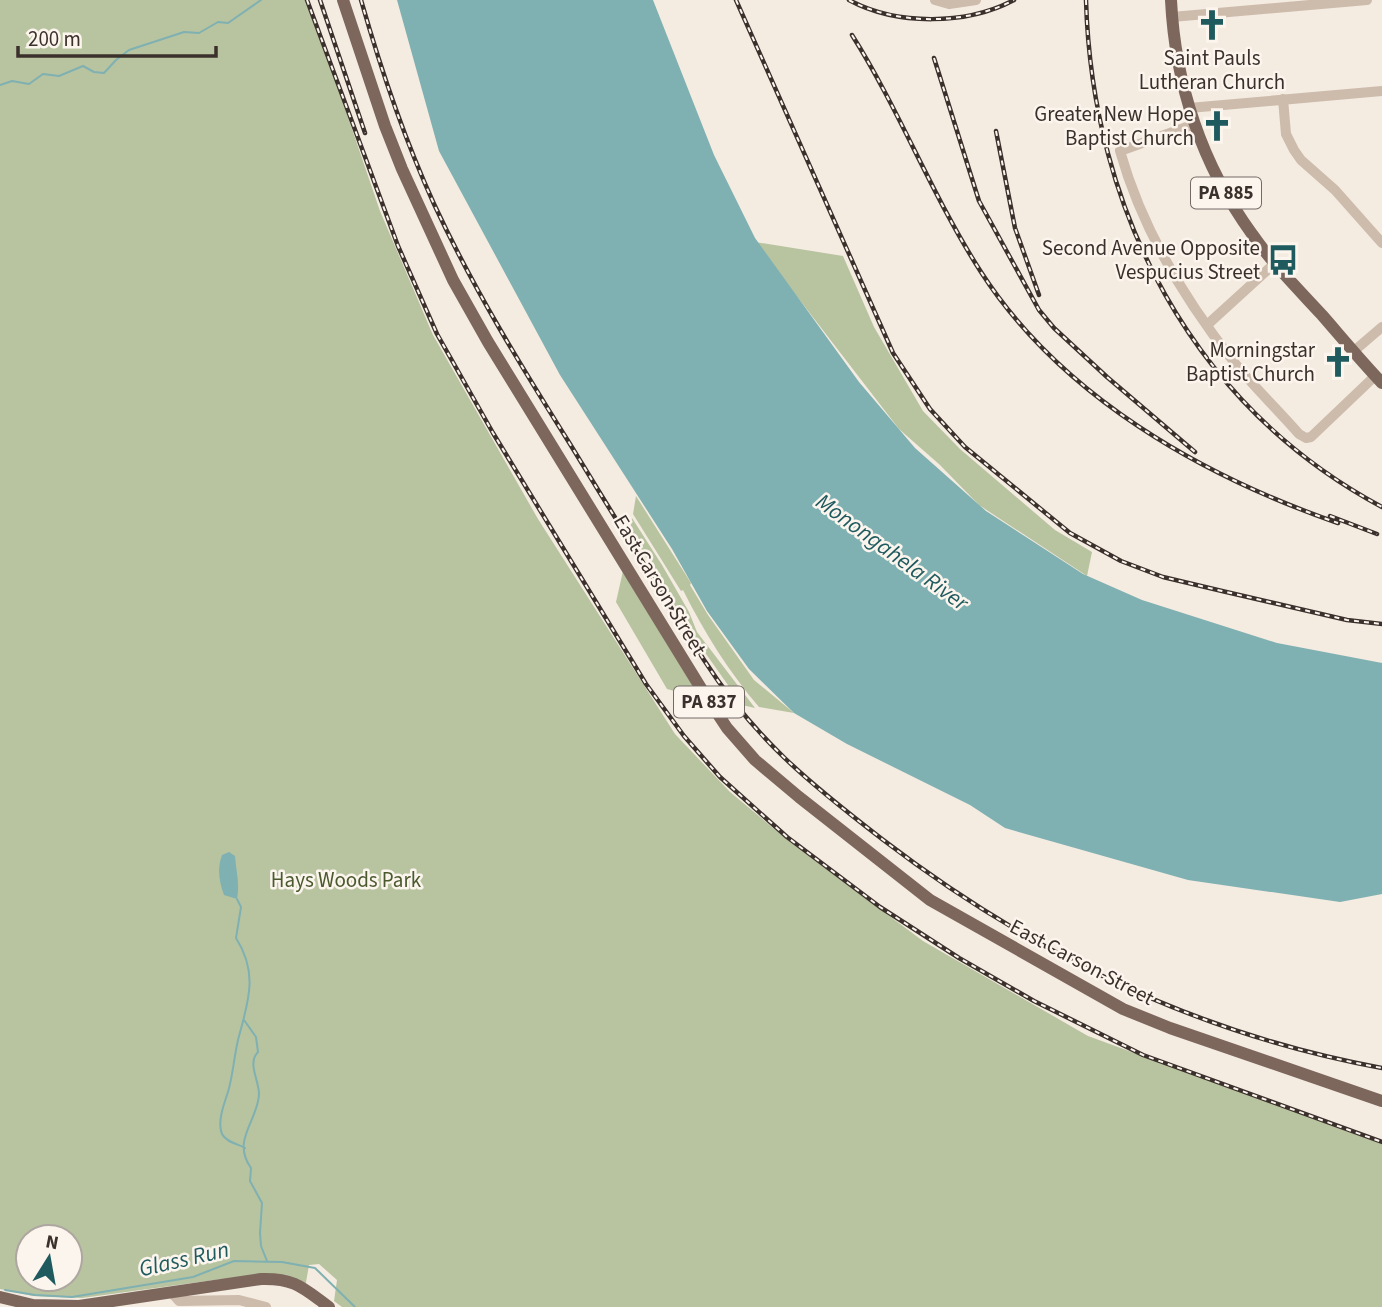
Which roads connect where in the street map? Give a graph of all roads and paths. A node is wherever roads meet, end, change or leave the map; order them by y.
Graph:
1 (344, 0) edge
2 (935, 0) edge
3 (975, 0) edge
4 (1171, 0) edge
5 (1367, 0) edge
6 (1263, 5) edge
7 (1172, 17) junction
8 (1382, 90) edge
9 (1283, 99) junction
10 (1189, 108) junction
11 (1195, 124) junction
12 (1382, 243) edge
13 (1276, 262) junction
14 (1207, 326) junction
15 (1382, 327) edge
16 (1354, 351) junction
17 (1379, 380) edge
18 (1382, 1101) edge
19 (172, 1293) junction
20 (0, 1297) edge
21 (267, 1307) edge
22 (329, 1307) edge

1 - 18 main road, East Carson Street / PA 837
2 - 3 street
4 - 7 main road, PA 885
5 - 6 street
6 - 7 street
7 - 10 main road, PA 885
8 - 9 street
9 - 10 street
9 - 12 street
10 - 11 main road, PA 885
11 - 13 main road, PA 885
11 - 14 street
13 - 14 street
13 - 16 main road, PA 885
14 - 17 street
15 - 16 street
16 - 17 main road, PA 885
19 - 20 main road
19 - 21 street
19 - 22 main road

